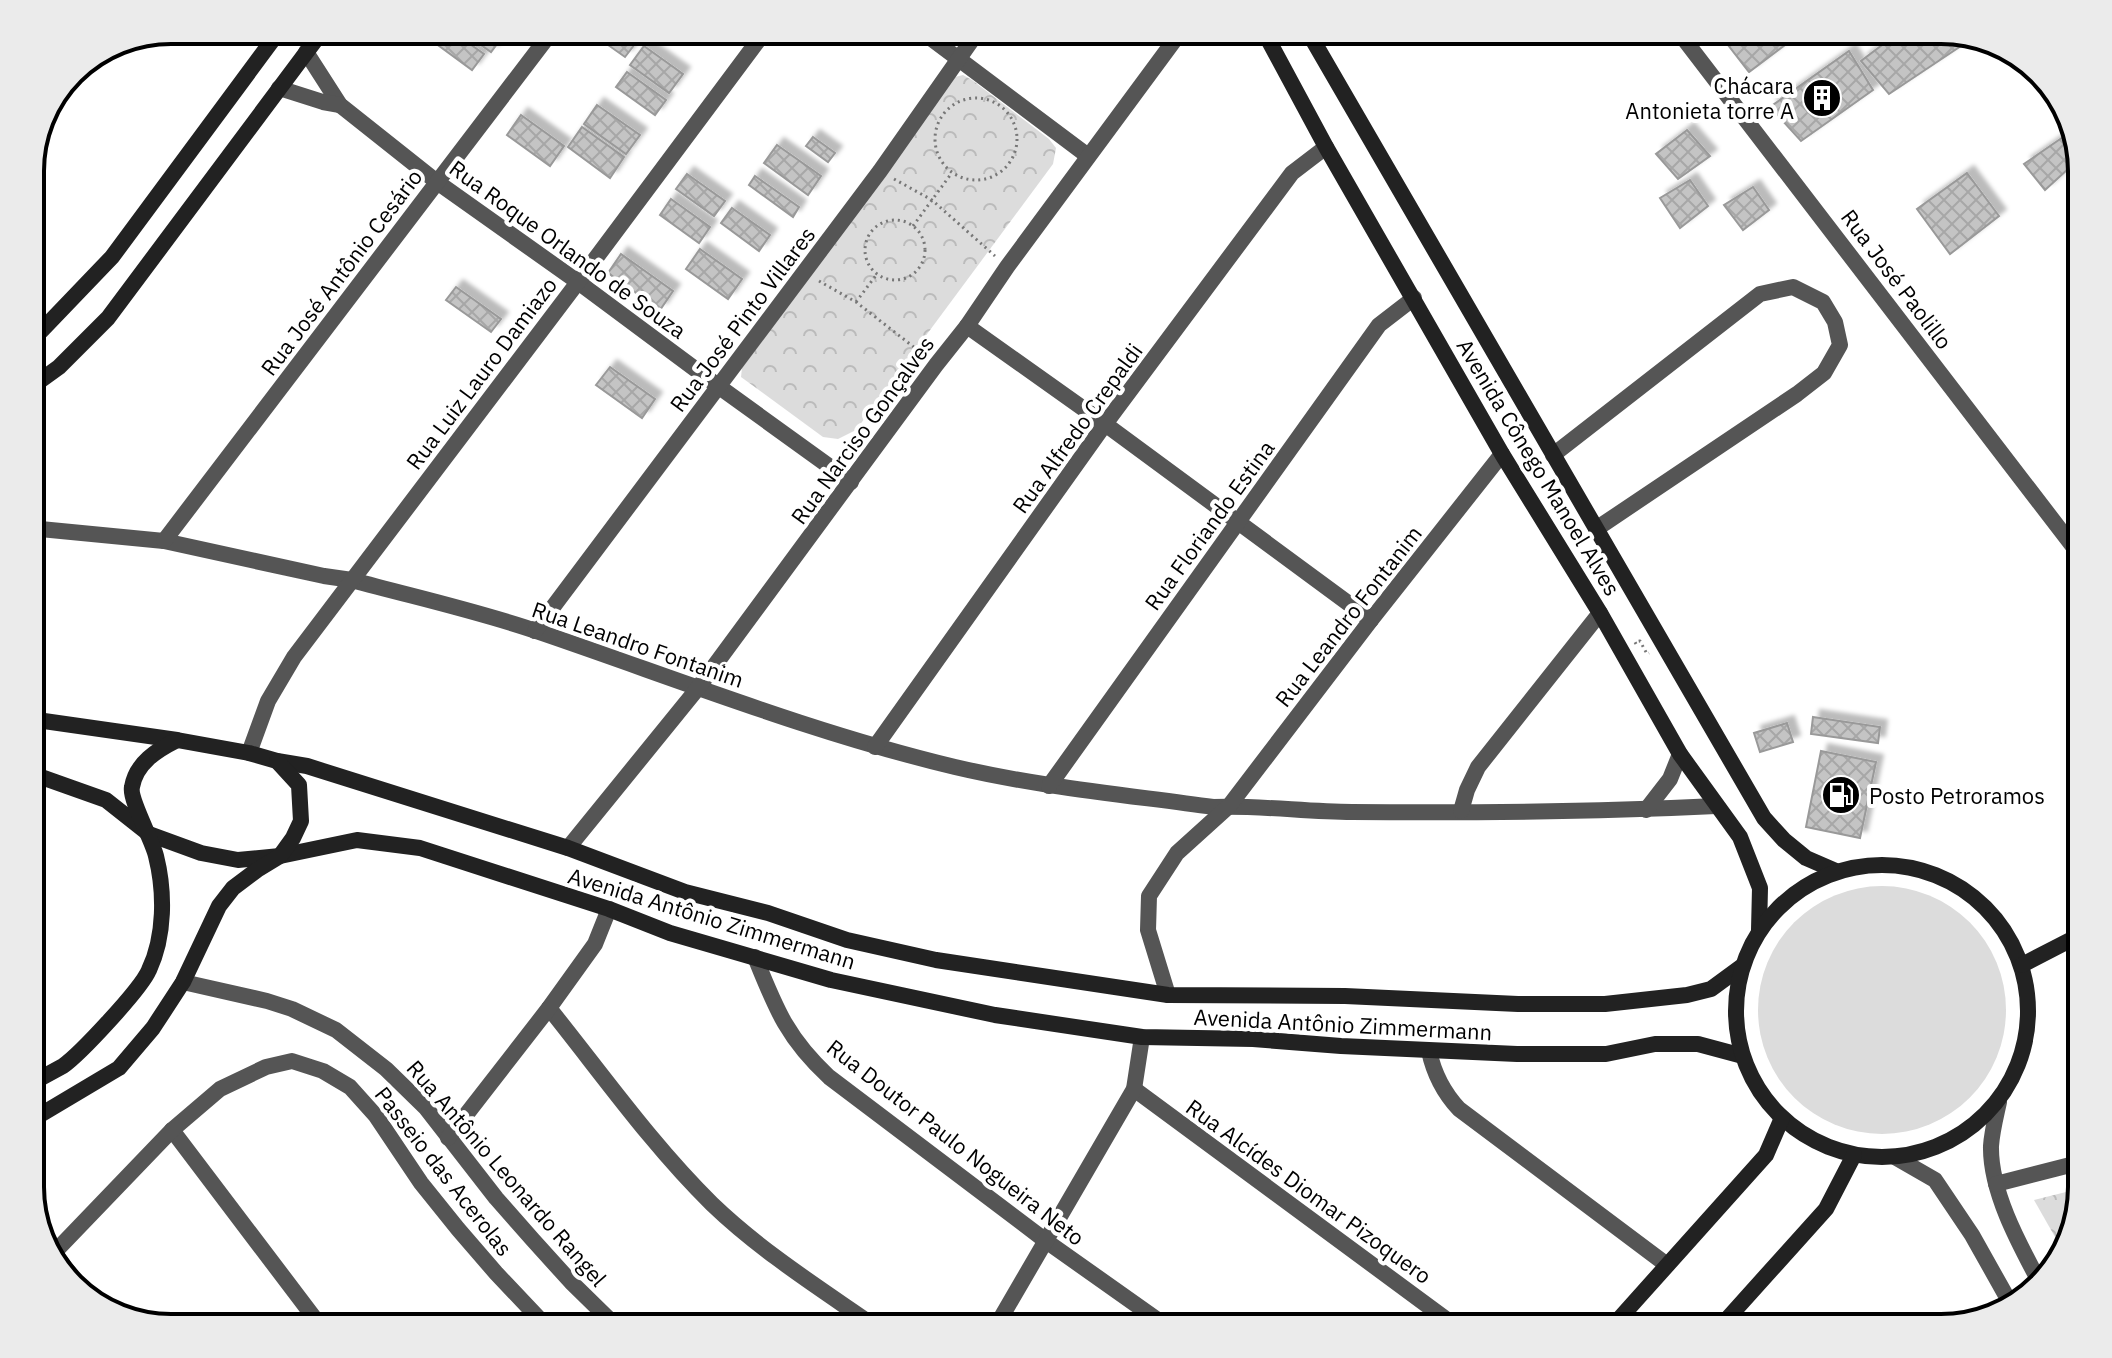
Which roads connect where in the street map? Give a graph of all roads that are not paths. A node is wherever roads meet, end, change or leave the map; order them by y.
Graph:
1 (270, 44) edge
2 (312, 44) edge
3 (542, 44) edge
4 (756, 44) edge
5 (939, 44) edge
6 (968, 44) edge
7 (1172, 44) edge
8 (1271, 44) edge
9 (1315, 44) edge
10 (1688, 44) edge
11 (306, 52) junction
12 (958, 58) junction
13 (279, 88) junction
14 (340, 105) junction
15 (1326, 147) junction
16 (1088, 156) junction
17 (437, 182) junction
18 (578, 282) junction
19 (1414, 298) junction
20 (967, 326) junction
21 (44, 328) edge
22 (44, 378) edge
23 (718, 386) junction
24 (1105, 424) junction
25 (1502, 454) junction
26 (1553, 455) junction
27 (851, 482) junction
28 (1237, 522) junction
29 (44, 529) edge
30 (1596, 529) junction
31 (2068, 539) edge
32 (164, 541) junction
33 (352, 580) junction
34 (1600, 613) junction
35 (1371, 620) junction
36 (535, 631) junction
37 (698, 688) junction
38 (44, 721) edge
39 (177, 740) junction
40 (875, 747) junction
41 (249, 753) junction
42 (1680, 754) junction
43 (277, 761) junction
44 (44, 778) edge
45 (1049, 786) junction
46 (1229, 806) junction
47 (1716, 806) junction
48 (1646, 810) junction
49 (1461, 811) junction
50 (149, 834) junction
51 (568, 848) junction
52 (280, 856) junction
53 (1836, 871) junction
54 (609, 909) junction
55 (1759, 930) junction
56 (2068, 941) edge
57 (755, 957) junction
58 (2022, 965) junction
59 (1741, 967) junction
60 (183, 982) junction
61 (1168, 995) junction
62 (549, 1008) junction
63 (1142, 1037) junction
64 (1429, 1051) junction
65 (1739, 1055) junction
66 (44, 1076) edge
67 (1134, 1089) junction
68 (1999, 1102) junction
69 (44, 1113) edge
70 (1782, 1118) junction
71 (172, 1130) junction
72 (448, 1138) junction
73 (1854, 1155) junction
74 (1895, 1157) junction
75 (2068, 1166) edge
76 (1996, 1184) junction
77 (1046, 1241) junction
78 (60, 1248) edge
79 (1667, 1265) junction
80 (2034, 1273) edge
81 (2006, 1296) edge
82 (311, 1314) edge
83 (535, 1314) edge
84 (604, 1314) edge
85 (857, 1314) edge
86 (1003, 1314) edge
87 (1149, 1314) edge
88 (1439, 1314) edge
89 (1623, 1314) edge
90 (1732, 1314) edge

1 - 21 street
2 - 11 street
3 - 17 street, Rua José Antônio Cesário
4 - 18 street, Rua Luiz Lauro Damiazo
5 - 12 street
6 - 12 street, Rua José Pinto Villares
7 - 16 street, Rua Narciso Gonçalves
8 - 15 street, Avenida Cônego Manoel Alves
9 - 26 street, Avenida Cônego Manoel Alves
10 - 31 street, Rua José Paolillo
11 - 13 street
11 - 14 street, Rua Roque Orlando de Souza
12 - 16 street
12 - 23 street, Rua José Pinto Villares
13 - 14 street, Rua Roque Orlando de Souza
13 - 22 street
14 - 17 street, Rua Roque Orlando de Souza
15 - 19 street, Avenida Cônego Manoel Alves
15 - 24 street, Rua Alfredo Crepaldi
16 - 20 street, Rua Narciso Gonçalves
17 - 18 street, Rua Roque Orlando de Souza
17 - 32 street, Rua José Antônio Cesário
18 - 23 street, Rua Roque Orlando de Souza
18 - 33 street, Rua Luiz Lauro Damiazo
19 - 25 street, Avenida Cônego Manoel Alves
19 - 28 street, Rua Floriando Estina
20 - 24 street
20 - 27 street, Rua Narciso Gonçalves
23 - 27 street, Rua Roque Orlando de Souza
23 - 36 street, Rua José Pinto Villares
24 - 28 street
24 - 40 street, Rua Alfredo Crepaldi
25 - 34 street, Avenida Cônego Manoel Alves
25 - 35 street, Rua Leandro Fontanim
26 - 30 street, Avenida Cônego Manoel Alves
26 - 30 street
27 - 37 street, Rua Narciso Gonçalves
28 - 35 street
28 - 45 street, Rua Floriando Estina
29 - 32 street, Rua Leandro Fontanim
30 - 53 street, Avenida Cônego Manoel Alves
32 - 33 street, Rua Leandro Fontanim
33 - 36 street, Rua Leandro Fontanim
33 - 41 street, Rua Luiz Lauro Damiazo
34 - 42 street, Avenida Cônego Manoel Alves
34 - 49 street
35 - 46 street, Rua Leandro Fontanim
36 - 37 street, Rua Leandro Fontanim
37 - 40 street, Rua Leandro Fontanim
37 - 51 street, Rua Narciso Gonçalves
38 - 39 street, Avenida Antônio Zimmermann
39 - 41 street, Avenida Antônio Zimmermann
39 - 50 street
40 - 45 street, Rua Leandro Fontanim
41 - 43 street, Avenida Antônio Zimmermann
42 - 47 street, Avenida Cônego Manoel Alves
42 - 48 street
43 - 51 street, Avenida Antônio Zimmermann
43 - 52 street
44 - 50 street, Avenida Antônio Zimmermann
45 - 46 street, Rua Leandro Fontanim
46 - 49 street, Rua Leandro Fontanim
46 - 61 street, Rua Leandro Fontanim
47 - 48 street, Rua Leandro Fontanim
47 - 55 street, Avenida Cônego Manoel Alves
48 - 49 street, Rua Leandro Fontanim
50 - 52 street, Avenida Antônio Zimmermann
50 - 66 street
51 - 61 street, Avenida Antônio Zimmermann
52 - 54 street, Avenida Antônio Zimmermann
52 - 60 street
53 - 55 street
53 - 58 street
54 - 57 street, Avenida Antônio Zimmermann
54 - 62 street
55 - 59 street
56 - 58 street
57 - 63 street, Avenida Antônio Zimmermann
57 - 77 street, Rua Doutor Paulo Nogueira Neto
58 - 68 street
59 - 61 street, Avenida Antônio Zimmermann
59 - 65 street
60 - 69 street
60 - 72 street, Rua Antônio Leonardo Rangel
62 - 72 street
62 - 85 street
63 - 64 street, Avenida Antônio Zimmermann
63 - 67 street
64 - 65 street, Avenida Antônio Zimmermann
64 - 79 street
65 - 70 street
67 - 77 street
67 - 88 street, Rua Alcídes Diomar Pizoquero
68 - 74 street
68 - 76 street
70 - 73 street
70 - 79 street
71 - 78 street
71 - 82 street
71 - 83 street, Passeio das Acerolas
72 - 84 street, Rua Antônio Leonardo Rangel
73 - 74 street
73 - 90 street
74 - 81 street
75 - 76 street
76 - 80 street
77 - 86 street
77 - 87 street, Rua Doutor Paulo Nogueira Neto
79 - 89 street

